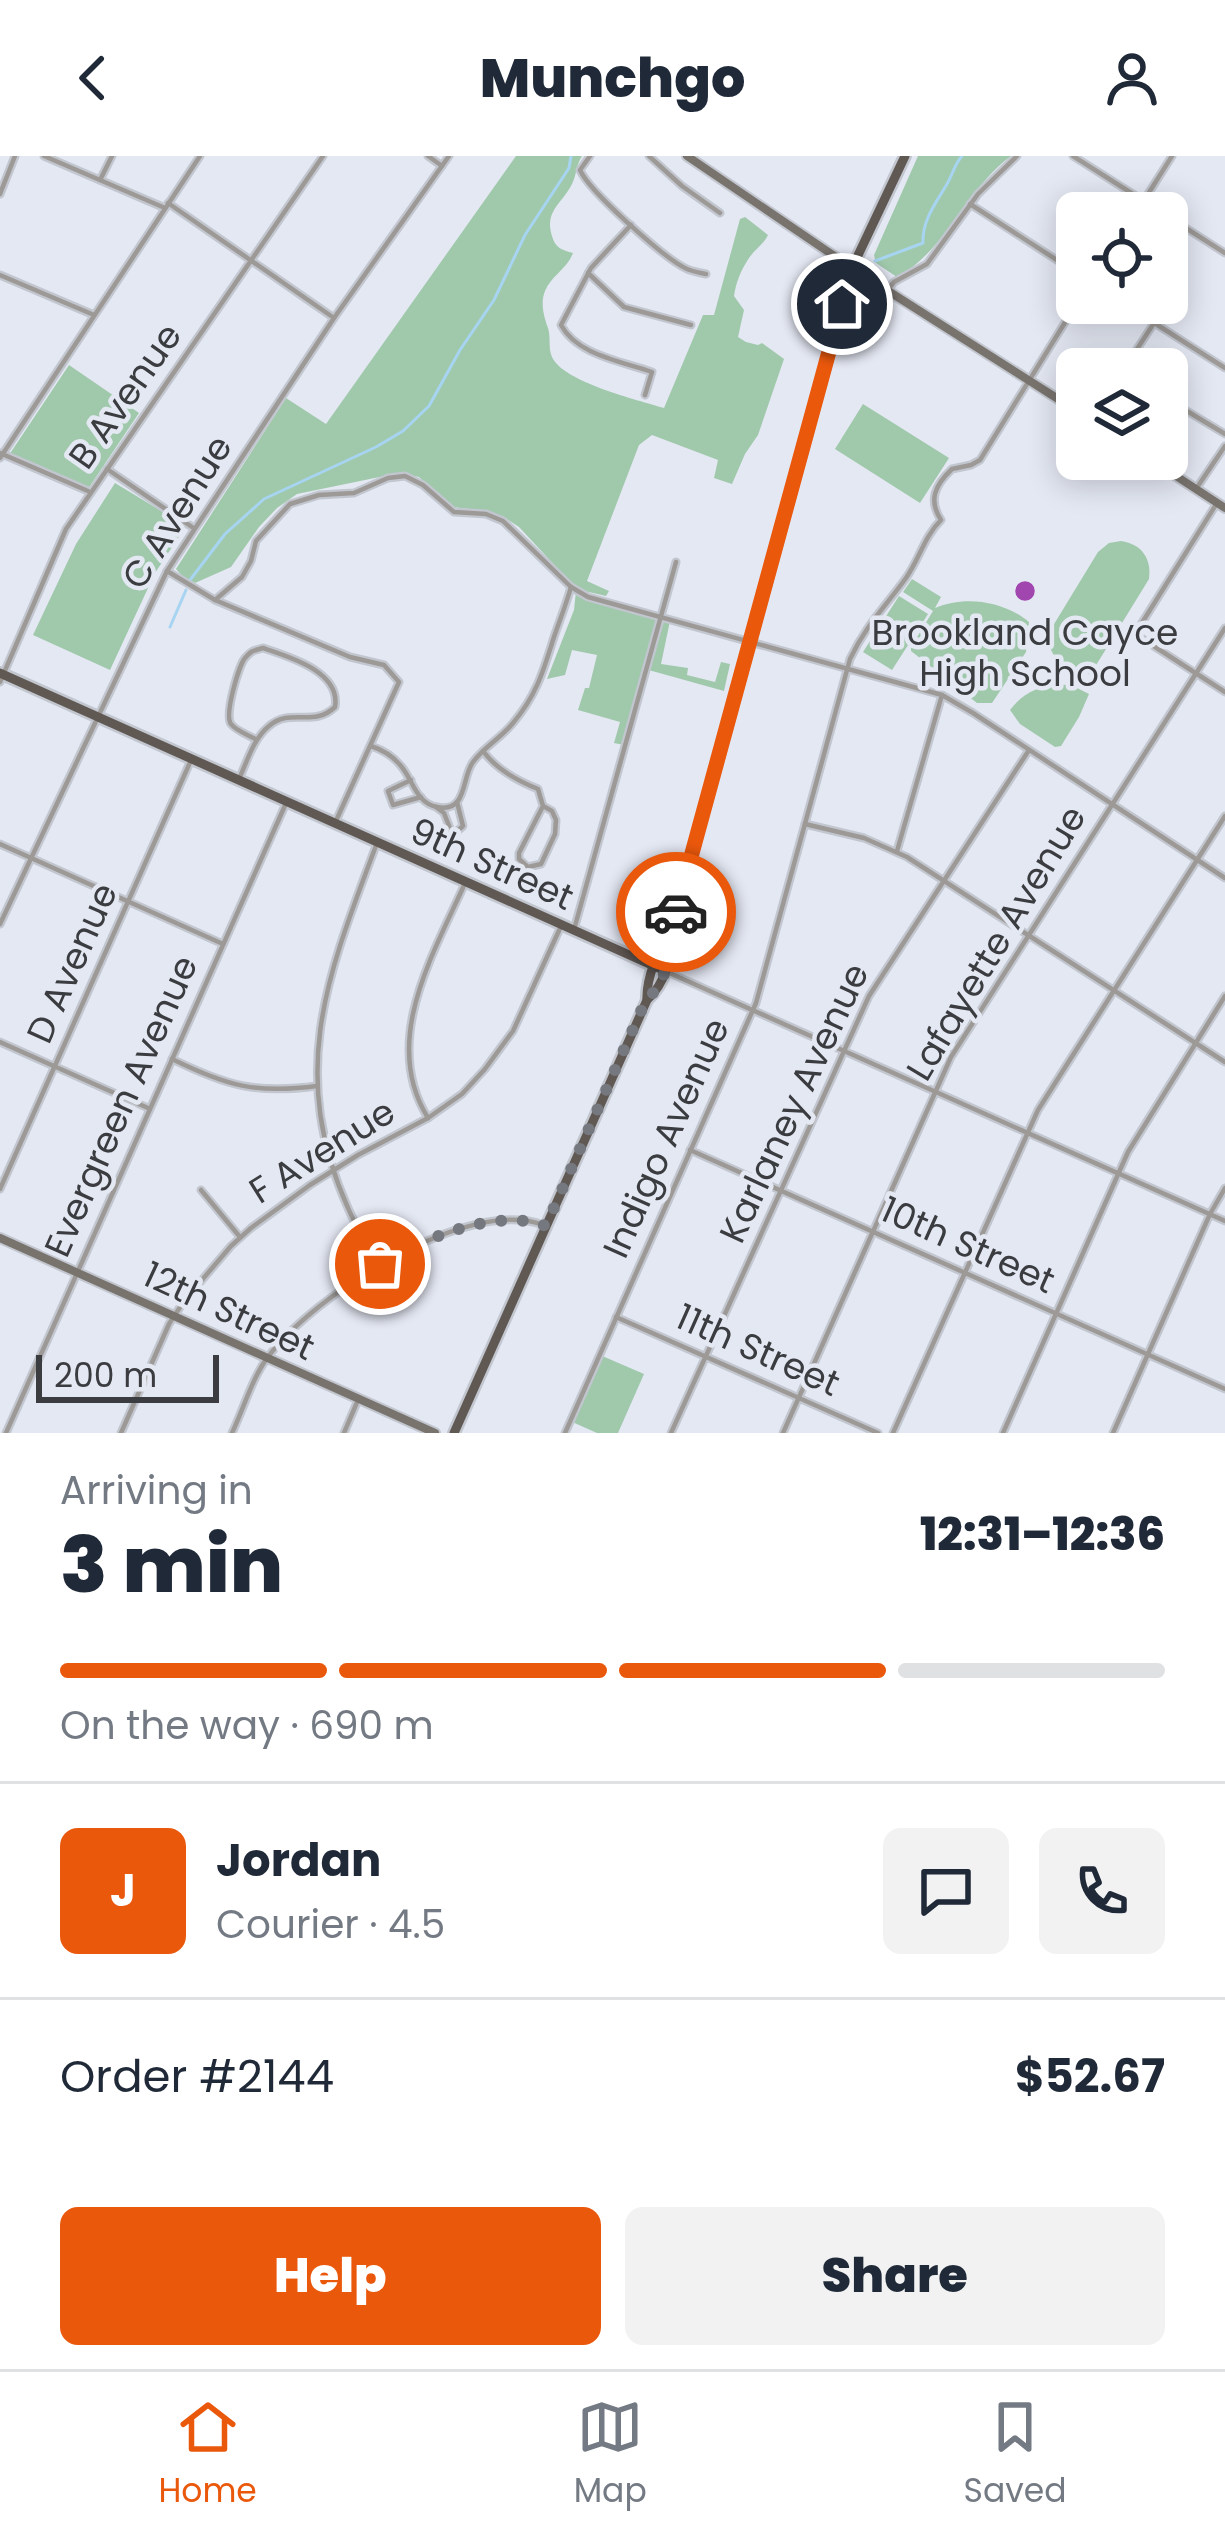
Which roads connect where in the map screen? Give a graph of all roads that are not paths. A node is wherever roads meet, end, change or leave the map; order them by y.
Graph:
1 (15, 156) edge
2 (44, 156) edge
3 (112, 156) edge
4 (200, 156) edge
5 (323, 156) edge
6 (428, 156) edge
7 (449, 156) edge
8 (590, 156) edge
9 (649, 156) edge
10 (687, 156) edge
11 (905, 156) edge
12 (1017, 156) edge
13 (1072, 156) edge
14 (1172, 156) edge
15 (442, 166) junction
16 (100, 180) junction
17 (1130, 192) edge
18 (1150, 192) edge
19 (0, 194) edge
20 (970, 204) junction
21 (166, 206) junction
22 (720, 213) dead end
23 (631, 225) junction
24 (1188, 229) edge
25 (1225, 253) edge
26 (1056, 259) edge
27 (251, 261) junction
28 (852, 268) junction
29 (588, 273) junction
30 (0, 274) edge
31 (706, 274) dead end
32 (887, 290) junction
33 (96, 315) junction
34 (334, 318) junction
35 (1064, 324) edge
36 (1156, 324) edge
37 (691, 325) dead end
38 (1225, 368) edge
39 (1028, 380) junction
40 (645, 395) dead end
41 (1056, 398) edge
42 (1188, 412) edge
43 (1225, 434) edge
44 (1225, 446) edge
45 (1, 455) edge
46 (107, 469) junction
47 (1182, 480) edge
48 (1196, 489) junction
49 (91, 492) junction
50 (1221, 506) edge
51 (193, 528) junction
52 (676, 562) dead end
53 (166, 571) junction
54 (571, 587) junction
55 (215, 600) junction
56 (658, 617) junction
57 (1225, 628) edge
58 (750, 641) junction
59 (847, 667) junction
60 (1197, 674) junction
61 (1, 677) edge
62 (1225, 692) edge
63 (942, 695) junction
64 (98, 717) junction
65 (257, 740) junction
66 (370, 746) junction
67 (1029, 750) junction
68 (483, 751) junction
69 (192, 758) junction
70 (239, 779) junction
71 (411, 780) junction
72 (421, 797) junction
73 (287, 801) junction
74 (457, 802) junction
75 (1113, 804) junction
76 (544, 806) junction
77 (436, 807) junction
78 (1225, 816) edge
79 (335, 823) junction
80 (805, 824) junction
81 (376, 843) junction
82 (0, 844) edge
83 (896, 852) junction
84 (29, 858) junction
85 (1197, 860) junction
86 (1225, 878) edge
87 (466, 881) junction
88 (943, 882) junction
89 (129, 902) junction
90 (0, 924) edge
91 (562, 925) junction
92 (574, 930) junction
93 (1028, 936) junction
94 (223, 944) junction
95 (660, 969) junction
96 (1113, 991) junction
97 (1225, 996) edge
98 (752, 1010) junction
99 (0, 1042) edge
100 (1196, 1043) junction
101 (844, 1052) junction
102 (172, 1059) junction
103 (1225, 1063) edge
104 (55, 1066) junction
105 (316, 1085) junction
106 (934, 1092) junction
107 (149, 1109) junction
108 (428, 1118) junction
109 (1028, 1134) junction
110 (690, 1150) junction
111 (334, 1170) junction
112 (1118, 1174) junction
113 (1225, 1188) edge
114 (0, 1189) edge
115 (201, 1190) dead end
116 (781, 1190) junction
117 (1210, 1214) junction
118 (1225, 1221) edge
119 (546, 1226) junction
120 (872, 1232) junction
121 (240, 1237) junction
122 (0, 1238) edge
123 (380, 1264) junction
124 (77, 1271) junction
125 (965, 1274) junction
126 (1056, 1313) junction
127 (174, 1316) junction
128 (616, 1317) junction
129 (1148, 1354) junction
130 (705, 1357) junction
131 (266, 1359) junction
132 (1225, 1389) edge
133 (800, 1397) junction
134 (358, 1400) junction
135 (5, 1433) edge
136 (121, 1433) edge
137 (232, 1433) edge
138 (344, 1433) edge
139 (434, 1433) edge
140 (454, 1433) edge
141 (565, 1433) edge
142 (671, 1433) edge
143 (783, 1433) edge
144 (878, 1433) edge
145 (893, 1433) edge
146 (1003, 1433) edge
147 (1113, 1433) edge

1 - 19 street
2 - 16 street
3 - 16 street
4 - 21 street
5 - 27 street, B Avenue
6 - 15 street
7 - 15 street, C Avenue
8 - 23 street
9 - 22 street
10 - 28 main road
11 - 28 main road
12 - 20 street
13 - 17 street
14 - 18 street
15 - 34 street, C Avenue
16 - 21 street
20 - 26 street
20 - 32 street
21 - 27 street
21 - 33 street
23 - 29 street
23 - 31 street
24 - 25 street
27 - 34 street
27 - 46 street, B Avenue
28 - 32 main road
28 - 58 main road
29 - 37 street
29 - 40 street
30 - 33 street
32 - 39 main road
33 - 45 street
34 - 51 street, C Avenue
35 - 39 street, Indigo Avenue
36 - 38 street
39 - 41 main road
39 - 59 street, Indigo Avenue
42 - 43 street
44 - 48 street
45 - 49 street
46 - 49 street, B Avenue
46 - 51 street
47 - 48 main road
48 - 50 main road
49 - 61 street, B Avenue
50 - 60 street
51 - 53 street, C Avenue
52 - 56 street
53 - 55 street
53 - 64 street, C Avenue
54 - 55 street
54 - 56 street
54 - 68 street
55 - 66 street
56 - 58 street
56 - 92 street
57 - 60 street, Lafayette Avenue
58 - 59 street
58 - 95 main road
59 - 63 street
59 - 80 street, Indigo Avenue
60 - 62 street
60 - 75 street, Lafayette Avenue
61 - 64 main road, 9th Street
63 - 67 street
63 - 83 street
64 - 69 main road, 9th Street
64 - 84 street, C Avenue
65 - 65 street
65 - 70 street
66 - 71 street
66 - 79 street
67 - 75 street
67 - 88 street, Karlaney Avenue
68 - 74 street
68 - 76 street
69 - 70 main road, 9th Street
69 - 89 street, D Avenue
70 - 73 main road, 9th Street
71 - 72 street
71 - 72 street
72 - 77 street
73 - 79 main road, 9th Street
73 - 94 street, Evergreen Avenue
74 - 77 street
74 - 77 street
75 - 85 street
75 - 93 street, Lafayette Avenue
76 - 76 street
78 - 85 street
79 - 81 main road, 9th Street
80 - 83 street
80 - 98 street, Indigo Avenue
81 - 87 main road, 9th Street
81 - 105 street
82 - 84 street
83 - 88 street
84 - 89 street
84 - 90 street, C Avenue
85 - 86 street
85 - 96 street
87 - 91 main road, 9th Street
87 - 108 street
88 - 93 street
88 - 101 street, Karlaney Avenue
89 - 94 street
89 - 104 street, D Avenue
91 - 92 main road, 9th Street
91 - 108 street, F Avenue
92 - 95 main road, 9th Street
93 - 96 street
93 - 106 street, Lafayette Avenue
94 - 102 street, Evergreen Avenue
95 - 98 street, 9th Street
95 - 119 main road
96 - 100 street
96 - 109 street
97 - 100 street
98 - 101 street, 9th Street
98 - 110 street, Indigo Avenue
99 - 104 street
100 - 103 street
100 - 112 street
101 - 106 street, 9th Street
101 - 116 street, Karlaney Avenue
102 - 105 street
102 - 107 street, Evergreen Avenue
104 - 107 street
104 - 114 street, D Avenue
105 - 111 street
106 - 109 street, 9th Street
106 - 120 street, Lafayette Avenue
107 - 124 street, Evergreen Avenue
108 - 111 street, F Avenue
109 - 112 street, 9th Street
109 - 125 street
110 - 116 street, 10th Street
110 - 128 street, Indigo Avenue
111 - 121 street, F Avenue
111 - 123 street
112 - 117 street, 9th Street
112 - 126 street
113 - 117 street
115 - 121 street
116 - 120 street, 10th Street
116 - 130 street, Karlaney Avenue
117 - 118 street, 9th Street
117 - 129 street
119 - 123 street
119 - 140 main road
120 - 125 street, 10th Street
120 - 133 street, Lafayette Avenue
121 - 127 street, F Avenue
122 - 124 main road, 12th Street
123 - 131 street
124 - 127 main road, 12th Street
124 - 135 street, Evergreen Avenue
125 - 126 street, 10th Street
125 - 145 street
126 - 129 street, 10th Street
126 - 146 street
127 - 131 main road, 12th Street
127 - 136 street, F Avenue
128 - 130 street, 11th Street
128 - 141 street, Indigo Avenue
129 - 132 street, 10th Street
129 - 147 street
130 - 133 street, 11th Street
130 - 142 street, Karlaney Avenue
131 - 134 main road, 12th Street
131 - 137 street
133 - 143 street, Lafayette Avenue
133 - 144 street, 11th Street
134 - 138 street
134 - 139 main road, 12th Street

